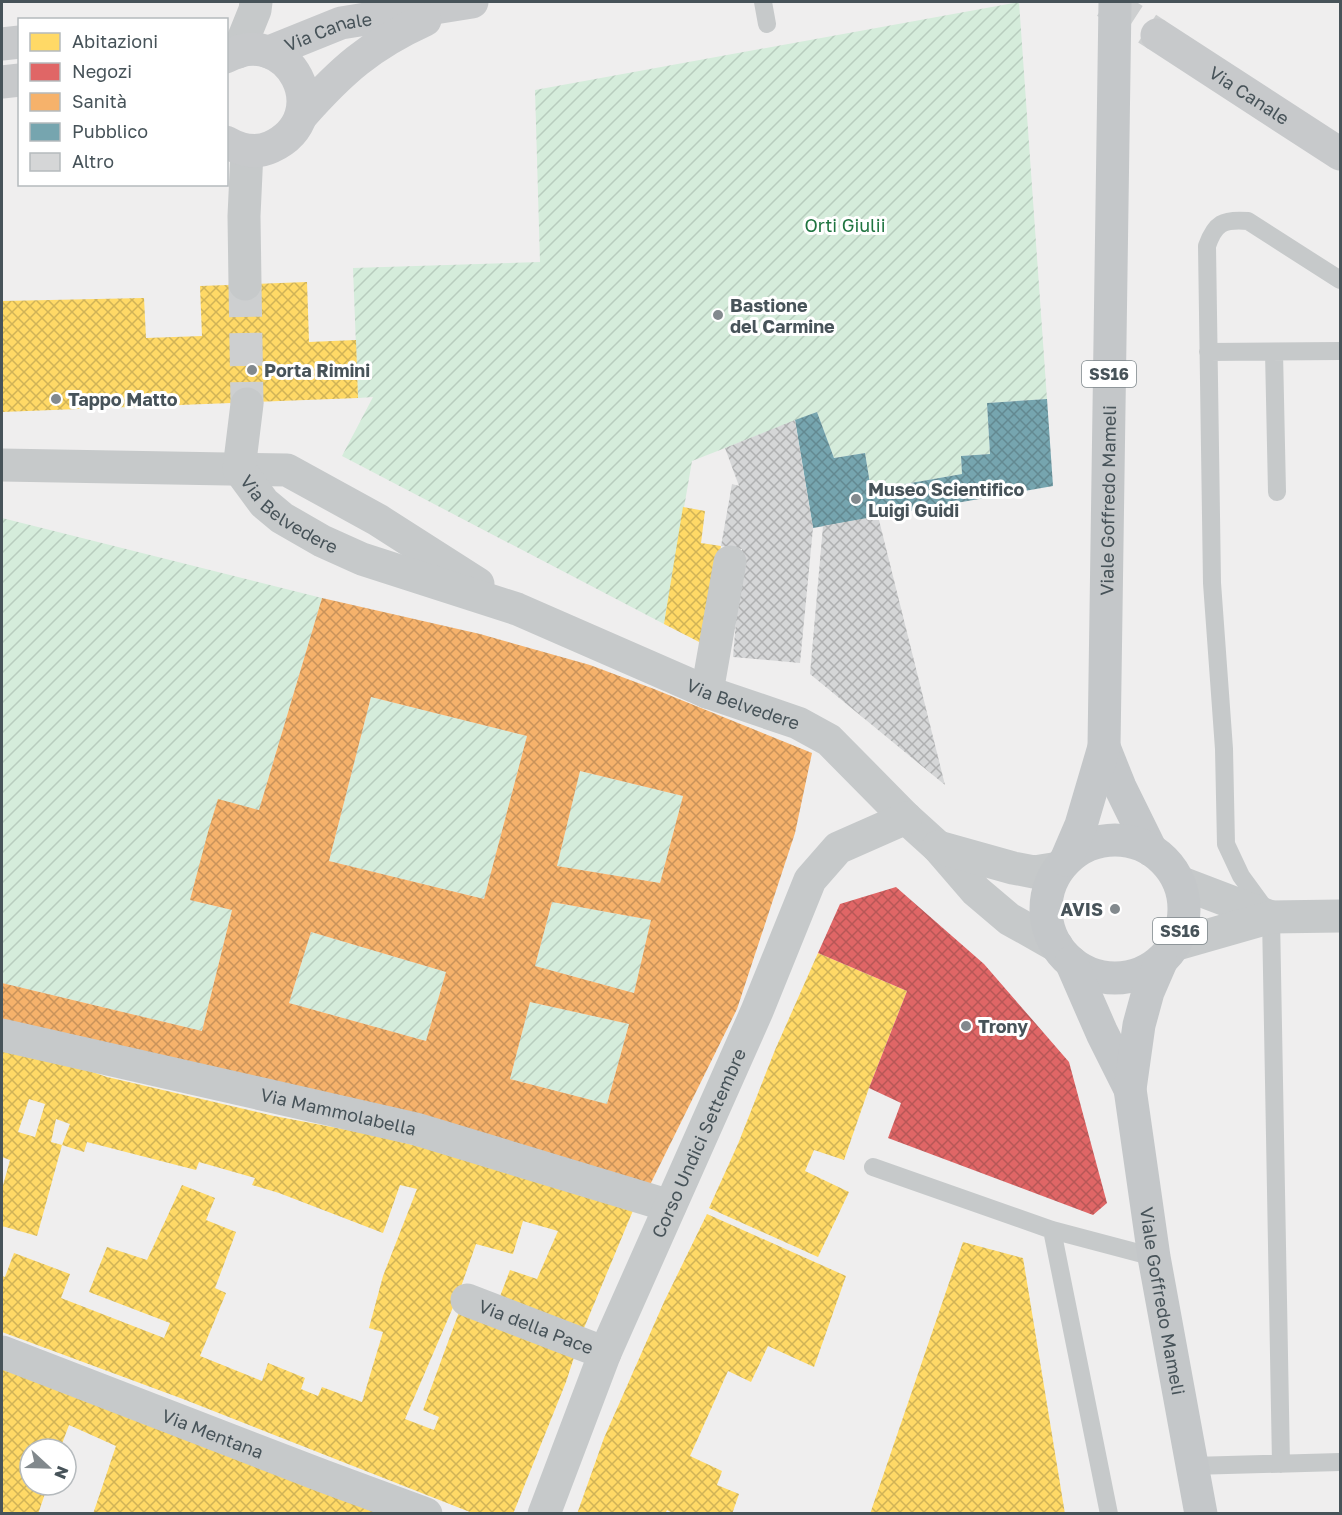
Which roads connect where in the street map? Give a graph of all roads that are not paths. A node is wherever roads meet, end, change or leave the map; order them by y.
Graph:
1 (256, 2) edge
2 (763, 2) edge
3 (1114, 2) edge
4 (466, 3) edge
5 (767, 24) dead end
6 (1157, 35) tunnel mouth
7 (18, 42) edge
8 (2, 44) edge
9 (244, 54) edge
10 (18, 80) edge
11 (2, 82) edge
12 (302, 115) junction
13 (237, 147) edge
14 (1341, 154) edge
15 (1341, 280) edge
16 (245, 285) tunnel mouth
17 (1341, 351) edge
18 (1208, 352) junction
19 (1274, 352) junction
20 (247, 404) tunnel mouth
21 (8, 466) edge
22 (239, 469) junction
23 (1277, 492) dead end
24 (730, 562) dead end
25 (517, 609) junction
26 (707, 692) junction
27 (1104, 747) junction
28 (906, 818) junction
29 (938, 847) junction
30 (1151, 850) junction
31 (1063, 864) junction
32 (1179, 882) junction
33 (1341, 916) edge
34 (1271, 917) junction
35 (1167, 953) junction
36 (1064, 954) junction
37 (2, 1035) edge
38 (1130, 1089) junction
39 (873, 1167) dead end
40 (670, 1206) junction
41 (1052, 1230) junction
42 (1154, 1257) junction
43 (467, 1300) dead end
44 (2, 1352) edge
45 (605, 1353) junction
46 (1341, 1462) edge
47 (1281, 1464) junction
48 (1192, 1466) junction
49 (426, 1514) edge
50 (544, 1514) edge
51 (1109, 1514) edge
52 (1201, 1514) edge

1 - 9 street
2 - 5 lane
3 - 27 main road, Viale Goffredo Mameli / SS16
4 - 9 street, Via Canale
4 - 12 street, Via Canale
6 - 14 street, Via Canale
7 - 8 street
9 - 12 street
10 - 11 street
12 - 13 street, Via Canale
13 - 16 street
15 - 18 lane
17 - 19 lane
18 - 19 lane
18 - 34 lane
19 - 23 lane
20 - 22 street
21 - 22 street, Via Belvedere
22 - 25 street, Via Belvedere
22 - 25 street, Via Belvedere
24 - 26 street
25 - 26 street, Via Belvedere
26 - 28 street, Via Belvedere
27 - 30 main road, Viale Goffredo Mameli / SS16
27 - 31 main road, Viale Goffredo Mameli / SS16
28 - 29 street, Via Belvedere
28 - 40 street, Corso Undici Settembre
29 - 31 street, Via Belvedere
29 - 36 street, Via Belvedere
30 - 31 main road, Viale Goffredo Mameli / SS16
30 - 32 main road, Viale Goffredo Mameli / SS16
31 - 36 main road, Viale Goffredo Mameli / SS16
32 - 34 street
32 - 35 main road, Viale Goffredo Mameli / SS16
33 - 34 street
34 - 35 street
34 - 47 lane
35 - 36 main road, SS16
35 - 38 main road, Viale Goffredo Mameli / SS16
36 - 38 main road, Viale Goffredo Mameli / SS16
37 - 40 street, Via Mammolabella
38 - 42 main road, Viale Goffredo Mameli / SS16
39 - 41 lane
40 - 45 street, Corso Undici Settembre
41 - 42 lane
41 - 51 lane
42 - 48 main road, Viale Goffredo Mameli / SS16
43 - 45 street, Via della Pace
44 - 49 street, Via Mentana
45 - 50 street, Corso Undici Settembre
46 - 47 lane
47 - 48 lane
48 - 52 main road, Viale Goffredo Mameli / SS16

